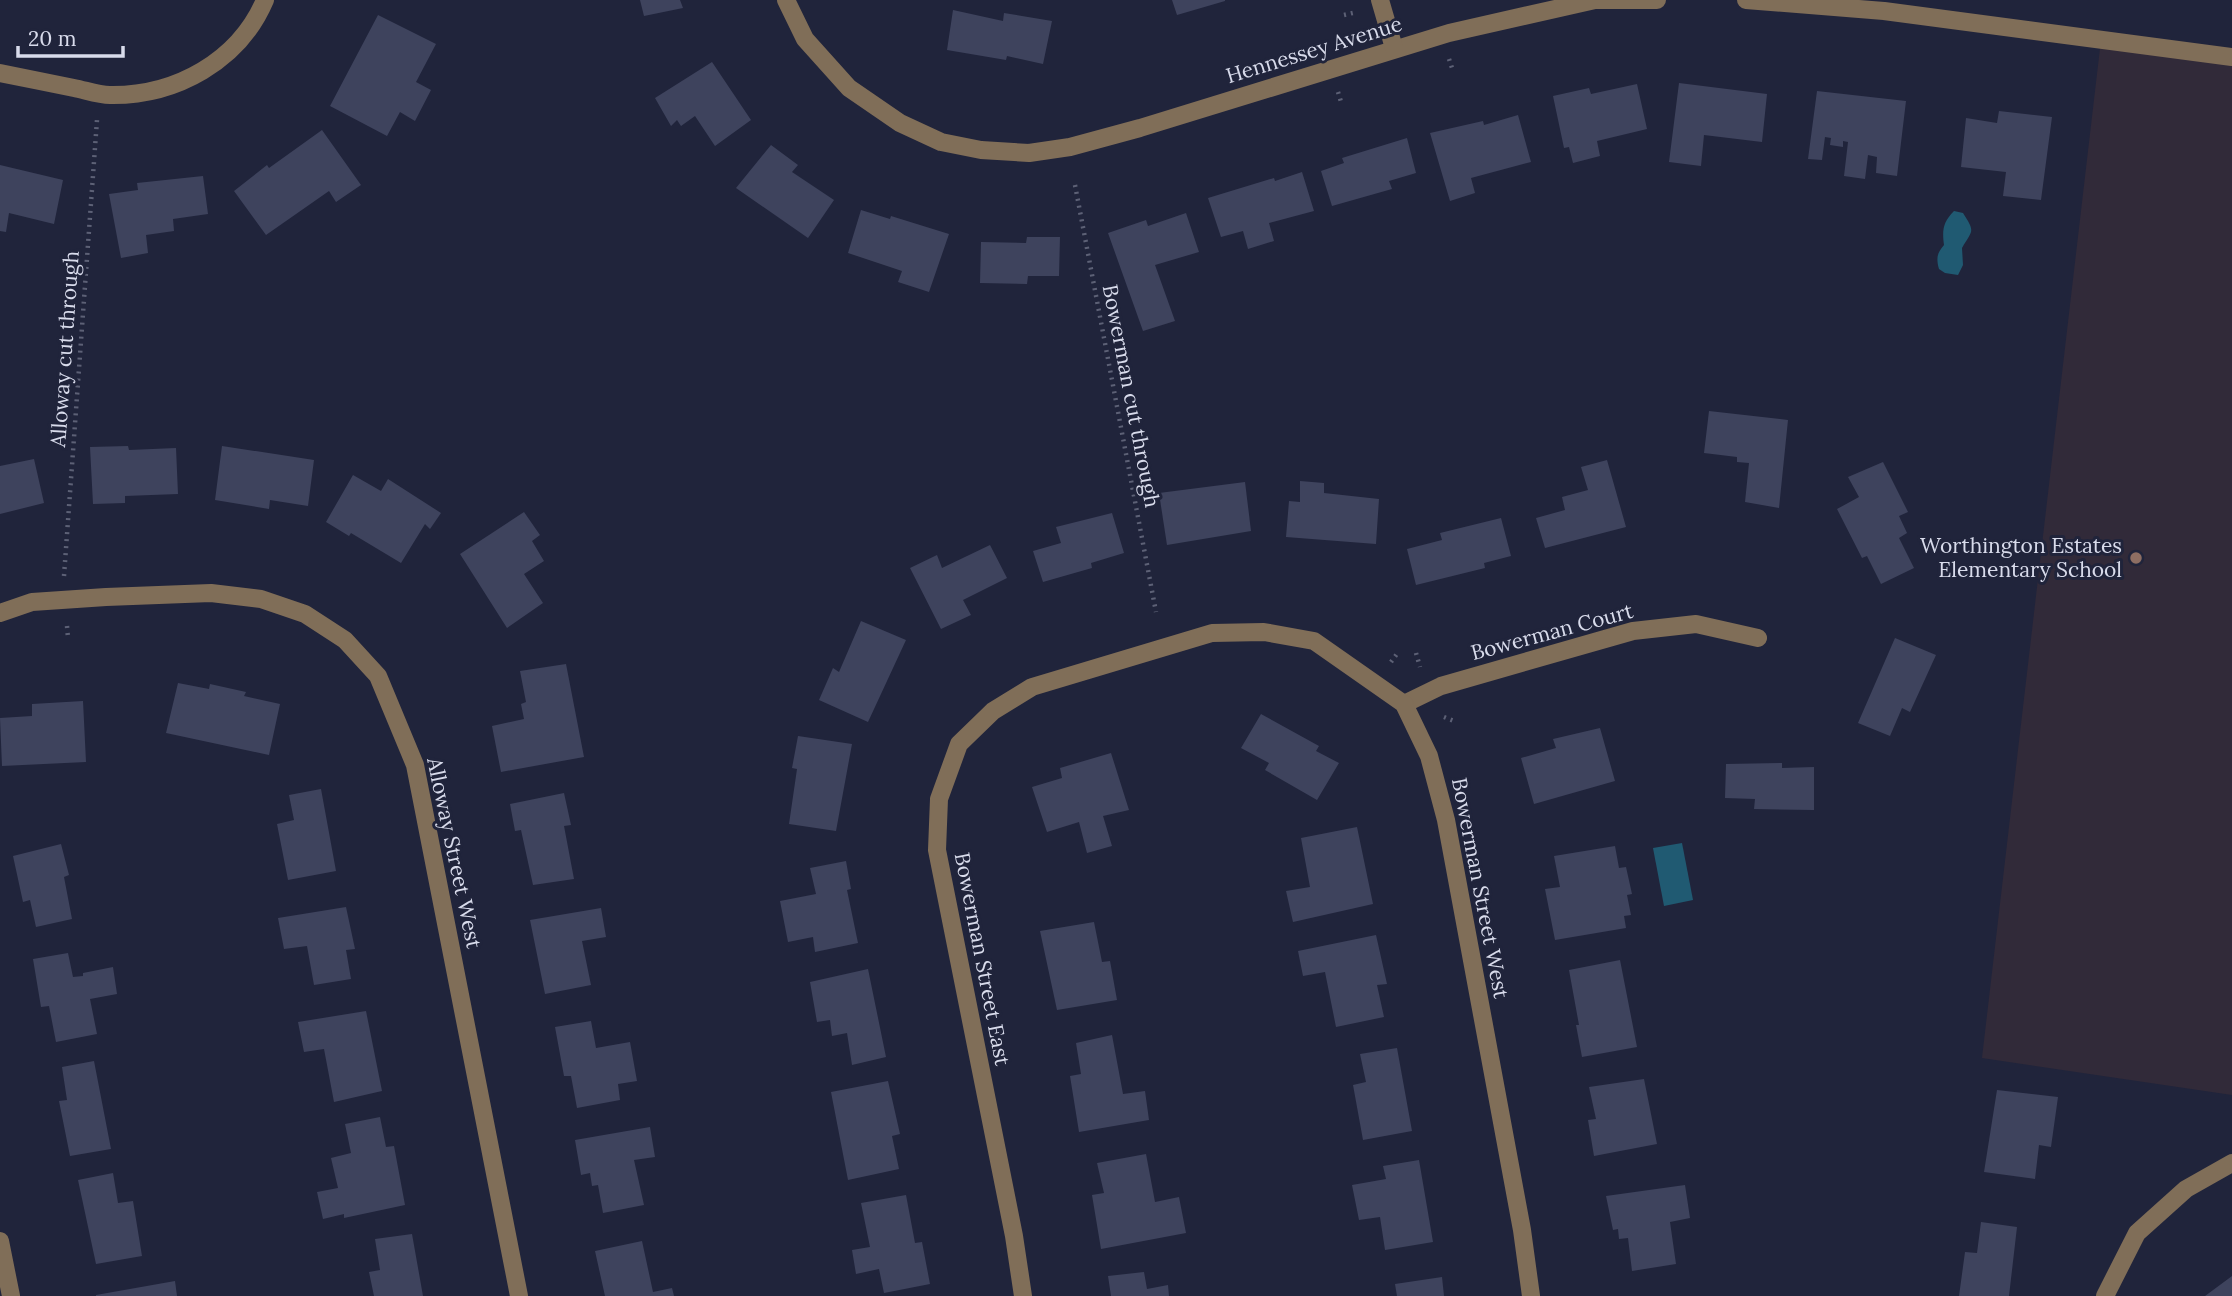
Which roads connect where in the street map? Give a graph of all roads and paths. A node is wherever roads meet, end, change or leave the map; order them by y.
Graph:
1 (265, 0) edge
2 (786, 0) edge
3 (1380, 0) edge
4 (1657, 0) edge
5 (1746, 0) edge
6 (1357, 12) dead end
7 (1344, 15) dead end
8 (1394, 48) junction
9 (2232, 57) edge
10 (1449, 58) dead end
11 (1453, 71) dead end
12 (0, 73) edge
13 (1338, 92) dead end
14 (1342, 105) dead end
15 (97, 119) dead end
16 (1075, 185) dead end
17 (64, 581) dead end
18 (0, 612) edge
19 (1156, 612) dead end
20 (1758, 638) dead end
21 (1399, 651) dead end
22 (1416, 653) dead end
23 (1132, 658) joint
24 (1391, 663) dead end
25 (1420, 667) dead end
26 (1404, 704) junction
27 (1444, 717) dead end
28 (1454, 721) dead end
29 (2232, 1163) edge
30 (0, 1241) edge
31 (11, 1296) edge
32 (519, 1296) edge
33 (1023, 1296) edge
34 (1531, 1296) edge
35 (2105, 1296) edge

1 - 12 street
2 - 8 street, Hennessey Avenue
3 - 8 street
4 - 8 street, Hennessey Avenue
5 - 9 street
6 - 7 path
10 - 11 path
13 - 14 path
15 - 17 path, Alloway cut through
16 - 19 path, Bowerman cut through
18 - 32 street, Alloway Street West
20 - 26 street, Bowerman Court
21 - 24 path
22 - 25 path
23 - 26 street, Bowerman Street West
23 - 33 street, Bowerman Street East
26 - 34 street, Bowerman Street West
27 - 28 path
29 - 35 street
30 - 31 street

